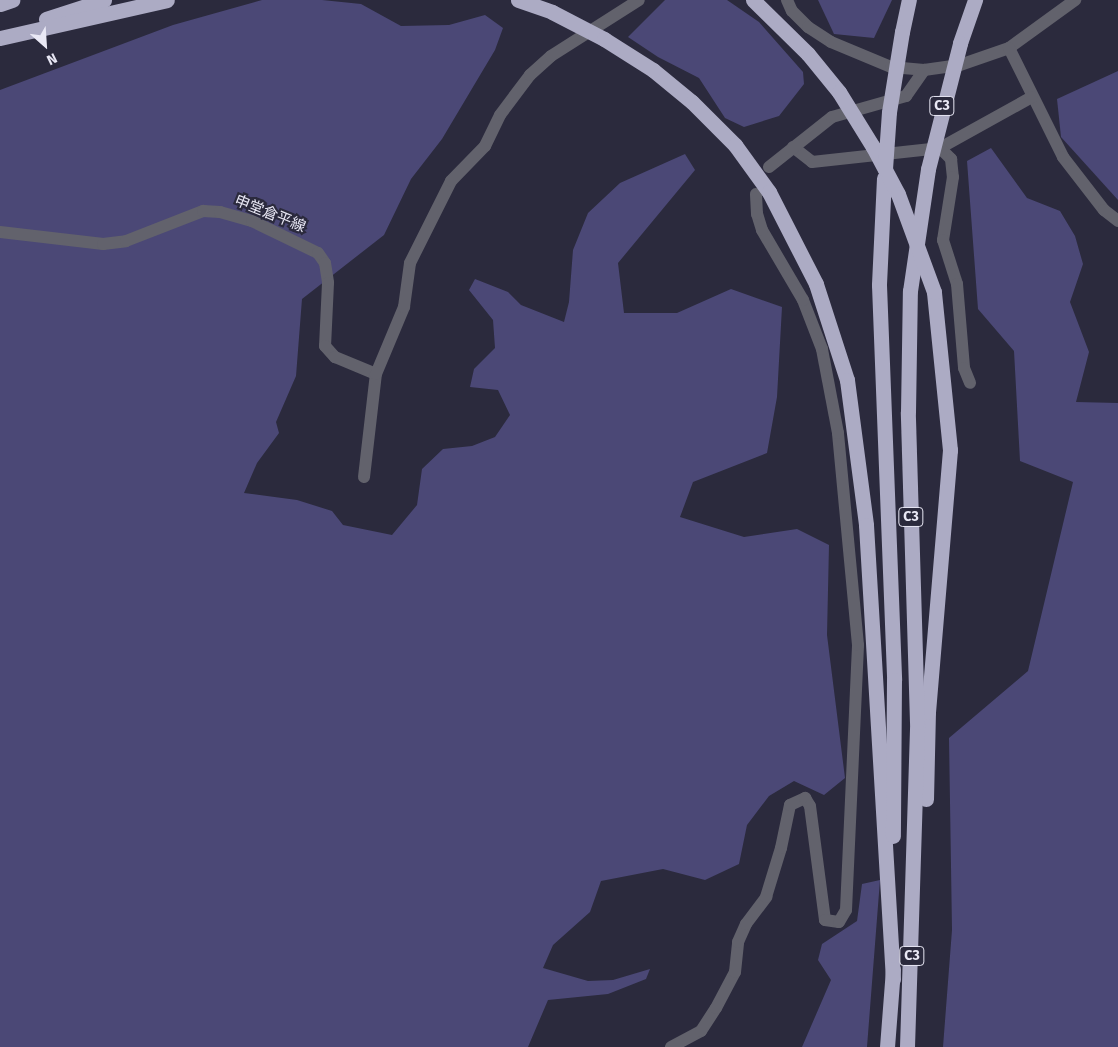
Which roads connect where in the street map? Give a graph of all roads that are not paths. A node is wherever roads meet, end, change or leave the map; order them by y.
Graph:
1 (12, 0) edge
2 (104, 0) edge
3 (167, 0) edge
4 (518, 0) edge
5 (639, 0) edge
6 (753, 0) edge
7 (786, 0) edge
8 (910, 0) edge
9 (975, 0) edge
10 (1076, 0) edge
11 (0, 4) edge
12 (0, 33) edge
13 (0, 38) edge
14 (1009, 48) junction
15 (924, 70) junction
16 (1032, 97) junction
17 (793, 147) junction
18 (940, 148) junction
19 (769, 167) dead end
20 (756, 194) dead end
21 (1118, 221) edge
22 (0, 232) edge
23 (376, 374) junction
24 (970, 383) dead end
25 (364, 477) dead end
26 (914, 865) junction
27 (893, 979) junction
28 (670, 1047) edge
29 (887, 1047) edge
30 (907, 1047) edge

1 - 11 highway
2 - 12 highway
3 - 13 highway
4 - 27 highway, bridge
5 - 23 street
6 - 26 highway, C3, bridge
7 - 15 street
8 - 27 highway, bridge
9 - 26 highway, C3, bridge
10 - 14 street
14 - 15 street
14 - 16 street
15 - 17 street
16 - 18 street
16 - 21 street
17 - 18 street
17 - 19 street
18 - 24 street
20 - 28 street
22 - 23 street, 申堂倉平線
23 - 25 street
26 - 30 highway, C3
27 - 29 highway, C3

